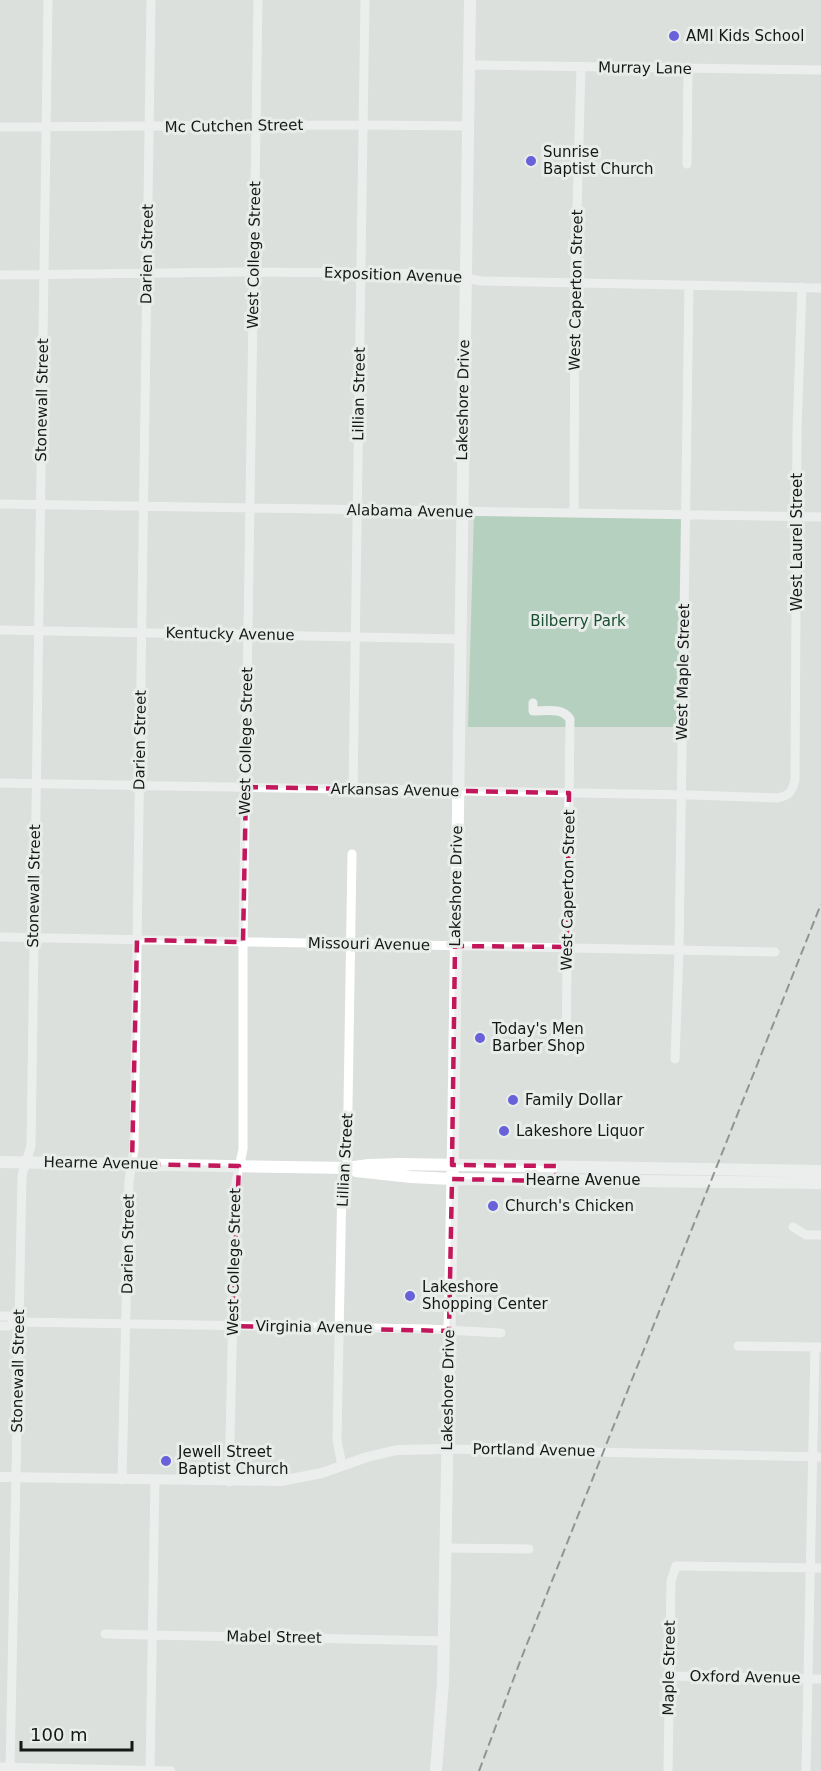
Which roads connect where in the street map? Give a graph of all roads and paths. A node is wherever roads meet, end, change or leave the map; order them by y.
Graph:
1 (48, 0) edge
2 (151, 0) edge
3 (258, 0) edge
4 (365, 0) edge
5 (470, 0) edge
6 (469, 65) junction
7 (580, 67) junction
8 (688, 69) junction
9 (821, 70) edge
10 (363, 125) junction
11 (256, 126) junction
12 (468, 126) junction
13 (46, 127) junction
14 (150, 127) junction
15 (0, 128) edge
16 (687, 164) dead end
17 (254, 272) junction
18 (361, 273) junction
19 (147, 274) junction
20 (0, 275) edge
21 (44, 275) junction
22 (465, 277) junction
23 (575, 283) junction
24 (689, 285) junction
25 (802, 287) junction
26 (821, 288) edge
27 (0, 504) edge
28 (40, 504) junction
29 (144, 505) junction
30 (250, 508) junction
31 (357, 510) junction
32 (462, 512) junction
33 (574, 513) junction
34 (686, 515) junction
35 (797, 517) junction
36 (821, 517) edge
37 (0, 630) edge
38 (38, 631) junction
39 (142, 633) junction
40 (248, 635) junction
41 (355, 637) junction
42 (460, 639) junction
43 (533, 703) dead end
44 (0, 783) edge
45 (36, 783) junction
46 (139, 786) junction
47 (246, 787) junction
48 (353, 789) junction
49 (458, 791) junction
50 (569, 793) junction
51 (789, 794) joint
52 (681, 795) junction
53 (352, 854) dead end
54 (0, 937) edge
55 (33, 938) junction
56 (137, 940) junction
57 (243, 942) junction
58 (350, 944) junction
59 (455, 946) junction
60 (567, 948) junction
61 (679, 950) junction
62 (775, 952) dead end
63 (566, 1051) dead end
64 (675, 1059) dead end
65 (0, 1162) edge
66 (26, 1162) junction
67 (132, 1164) junction
68 (452, 1165) junction
69 (239, 1166) junction
70 (558, 1166) junction
71 (347, 1168) junction
72 (821, 1171) edge
73 (690, 1175) junction
74 (774, 1176) junction
75 (452, 1179) junction
76 (556, 1180) junction
77 (821, 1183) edge
78 (793, 1227) dead end
79 (821, 1235) edge
80 (0, 1316) edge
81 (20, 1322) junction
82 (126, 1324) junction
83 (0, 1326) edge
84 (232, 1326) junction
85 (339, 1328) junction
86 (449, 1331) junction
87 (501, 1333) dead end
88 (738, 1346) dead end
89 (818, 1347) edge
90 (446, 1449) junction
91 (817, 1456) edge
92 (342, 1466) junction
93 (0, 1477) edge
94 (16, 1478) junction
95 (123, 1480) junction
96 (155, 1480) junction
97 (230, 1482) junction
98 (445, 1548) junction
99 (529, 1549) dead end
100 (810, 1568) junction
101 (821, 1568) edge
102 (105, 1634) dead end
103 (152, 1635) junction
104 (443, 1641) junction
105 (670, 1676) junction
106 (808, 1679) junction
107 (821, 1679) edge
108 (7, 1769) edge
109 (123, 1771) edge
110 (150, 1771) edge
111 (171, 1771) edge
112 (436, 1771) edge
113 (668, 1771) edge
114 (806, 1771) edge

1 - 13 street, Stonewall Street
2 - 14 street, Darien Street
3 - 11 street, West College Street
4 - 10 street, Lillian Street
5 - 6 main road, Lakeshore Drive
6 - 7 street, Murray Lane
6 - 12 main road, Lakeshore Drive
7 - 8 street, Murray Lane
7 - 23 street, West Caperton Street
8 - 9 street, Murray Lane
8 - 16 street
10 - 11 street, Mc Cutchen Street
10 - 12 street, Mc Cutchen Street
10 - 18 street, Lillian Street
11 - 14 street, Mc Cutchen Street
11 - 17 street, West College Street
12 - 22 main road, Lakeshore Drive
13 - 14 street, Mc Cutchen Street
13 - 15 street, Mc Cutchen Street
13 - 21 street, Stonewall Street
14 - 19 street, Darien Street
17 - 18 street, Exposition Avenue
17 - 19 street, Exposition Avenue
17 - 30 street, West College Street
18 - 22 street, Exposition Avenue
18 - 31 street, Lillian Street
19 - 21 street, Exposition Avenue
19 - 29 street, Darien Street
20 - 21 street, Exposition Avenue
21 - 28 street, Stonewall Street
22 - 23 street, Exposition Avenue
22 - 32 main road, Lakeshore Drive
23 - 24 street, Exposition Avenue
23 - 33 street, West Caperton Street
24 - 25 street, Exposition Avenue
24 - 34 street, West Maple Street
25 - 26 street, Exposition Avenue
25 - 35 street, West Laurel Street
27 - 28 street, Alabama Avenue
28 - 29 street, Alabama Avenue
28 - 38 street, Stonewall Street
29 - 30 street, Alabama Avenue
29 - 39 street, Darien Street
30 - 31 street, Alabama Avenue
30 - 40 street, West College Street
31 - 32 street, Alabama Avenue
31 - 41 street, Lillian Street
32 - 33 street, Alabama Avenue
32 - 42 main road, Lakeshore Drive
33 - 34 street, Alabama Avenue
34 - 35 street, Alabama Avenue
34 - 52 street, West Maple Street
35 - 36 street, Alabama Avenue
35 - 51 street, West Laurel Street
37 - 38 street, Kentucky Avenue
38 - 39 street, Kentucky Avenue
38 - 45 street, Stonewall Street
39 - 40 street, Kentucky Avenue
39 - 46 street, Darien Street
40 - 41 street, Kentucky Avenue
40 - 47 street, West College Street
41 - 42 street, Kentucky Avenue
41 - 48 street, Lillian Street
42 - 49 main road, Lakeshore Drive
43 - 50 street, West Caperton Street
44 - 45 street, Arkansas Avenue
45 - 46 street, Arkansas Avenue
45 - 55 street, Stonewall Street
46 - 47 street, Arkansas Avenue
46 - 56 street, Darien Street
47 - 48 street, Arkansas Avenue
47 - 57 street, West College Street
48 - 49 street, Arkansas Avenue
49 - 50 street, Arkansas Avenue
49 - 59 main road, Lakeshore Drive
50 - 52 street, Arkansas Avenue
50 - 60 street, West Caperton Street
51 - 52 street, Arkansas Avenue
52 - 61 street, West Maple Street
53 - 58 street, Lillian Street
54 - 55 street, Missouri Avenue
55 - 56 street, Missouri Avenue
55 - 66 street, Stonewall Street
56 - 57 street, Missouri Avenue
56 - 67 street, Darien Street
57 - 58 street, Missouri Avenue
57 - 69 street, West College Street
58 - 59 street, Missouri Avenue
58 - 71 street, Lillian Street
59 - 60 street, Missouri Avenue
59 - 68 main road, Lakeshore Drive
60 - 61 street, Missouri Avenue
60 - 63 street, West Caperton Street
61 - 62 street, Missouri Avenue
61 - 64 street, West Maple Street
65 - 66 main road, Hearne Avenue
66 - 67 main road, Hearne Avenue
66 - 81 street, Stonewall Street
67 - 69 main road, Hearne Avenue
67 - 82 street, Darien Street
68 - 70 main road, Hearne Avenue
68 - 71 main road, Hearne Avenue
68 - 75 main road, Lakeshore Drive
69 - 71 main road, Hearne Avenue
69 - 84 street, West College Street
70 - 73 main road, Hearne Avenue
70 - 76 main road
71 - 75 main road, Hearne Avenue
71 - 85 street, Lillian Street
72 - 74 main road, Hearne Avenue
73 - 74 main road, Hearne Avenue
73 - 76 main road, Hearne Avenue
74 - 77 main road, Hearne Avenue
75 - 76 main road, Hearne Avenue
75 - 86 main road, Lakeshore Drive
78 - 79 street
80 - 81 street, Virginia Avenue
81 - 82 street, Virginia Avenue
81 - 83 street, Virginia Avenue
81 - 94 street, Stonewall Street
82 - 84 street, Virginia Avenue
82 - 95 street, Darien Street
84 - 85 street, Virginia Avenue
84 - 97 street, West College Street
85 - 86 street, Virginia Avenue
85 - 92 street, Lillian Street
86 - 87 street, Virginia Avenue
86 - 90 main road, Lakeshore Drive
88 - 89 street
89 - 91 street
90 - 91 street, Portland Avenue
90 - 92 street, Portland Avenue
90 - 98 main road, Lakeshore Drive
91 - 100 street
92 - 97 street, Portland Avenue
93 - 94 street, Portland Avenue
94 - 95 street, Portland Avenue
94 - 108 street, Stonewall Street
95 - 96 street, Portland Avenue
96 - 97 street, Portland Avenue
96 - 103 street
98 - 99 street
98 - 104 main road, Lakeshore Drive
100 - 101 street
100 - 105 street, Maple Street
100 - 106 street
102 - 103 street, Mabel Street
103 - 104 street, Mabel Street
103 - 110 street
104 - 112 main road, Lakeshore Drive
105 - 106 street, Oxford Avenue
105 - 113 street, Maple Street
106 - 107 street, Oxford Avenue
106 - 114 street
108 - 109 street
109 - 110 street
110 - 111 street

